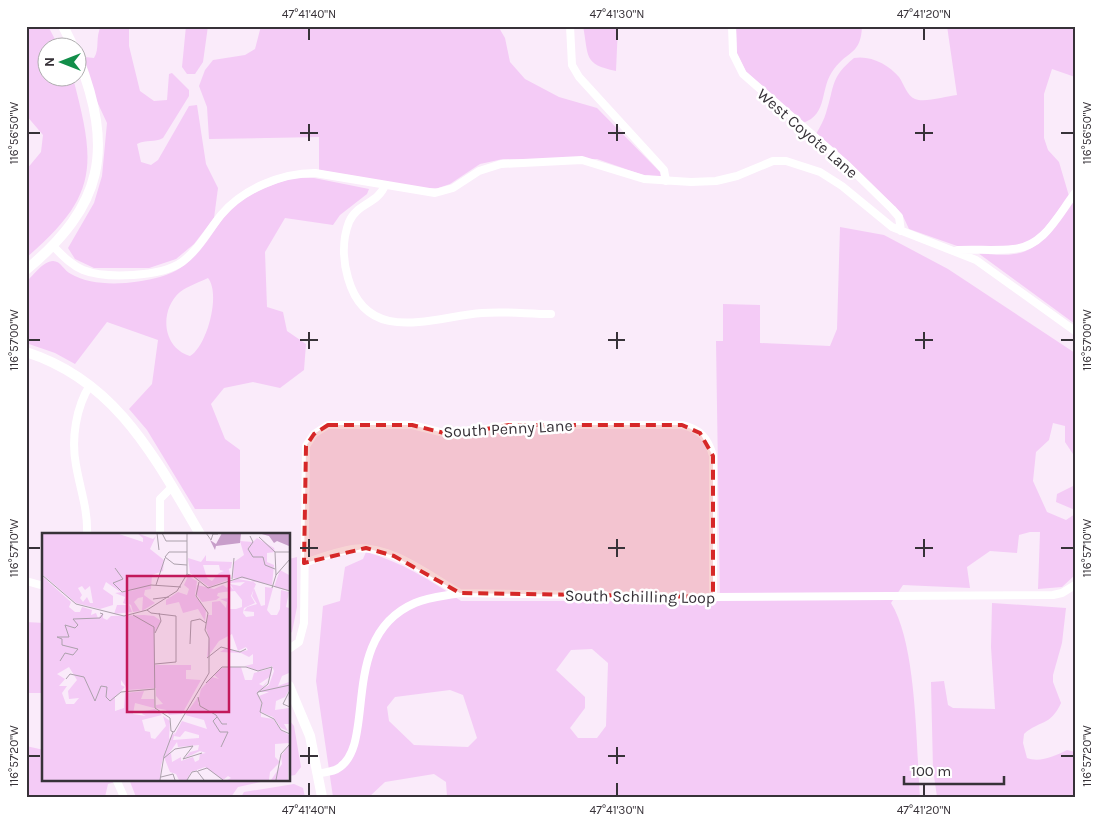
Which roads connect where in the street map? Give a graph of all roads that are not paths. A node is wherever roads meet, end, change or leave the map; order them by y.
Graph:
1 (63, 26) edge
2 (570, 26) edge
3 (732, 26) edge
4 (69, 38) edge
5 (88, 88) edge
6 (666, 181) junction
7 (385, 185) junction
8 (1075, 193) edge
9 (901, 231) junction
10 (53, 246) junction
11 (956, 250) junction
12 (26, 270) edge
13 (551, 314) dead end
14 (1075, 331) edge
15 (26, 352) edge
16 (90, 385) junction
17 (172, 487) junction
18 (87, 533) edge
19 (160, 533) edge
20 (199, 533) edge
21 (304, 563) junction
22 (26, 581) edge
23 (42, 585) edge
24 (1075, 585) edge
25 (460, 593) junction
26 (713, 597) junction
27 (290, 648) edge
28 (290, 688) edge
29 (319, 774) junction
30 (116, 780) edge
31 (124, 797) edge
32 (322, 797) edge

1 - 4 street
2 - 6 street
3 - 9 street, West Coyote Lane
5 - 10 street
6 - 7 street
6 - 9 street
7 - 10 street
7 - 13 street
8 - 11 street
9 - 11 street
10 - 12 street
11 - 14 street
15 - 16 street
16 - 17 street
16 - 18 street
17 - 19 street
17 - 20 street
21 - 25 street
21 - 26 street, South Penny Lane
21 - 27 street, South Penny Lane
22 - 23 street
24 - 26 street, South Schilling Loop
25 - 26 street, South Schilling Loop
25 - 29 street, South Schilling Loop
28 - 29 street
29 - 32 street
30 - 31 street

